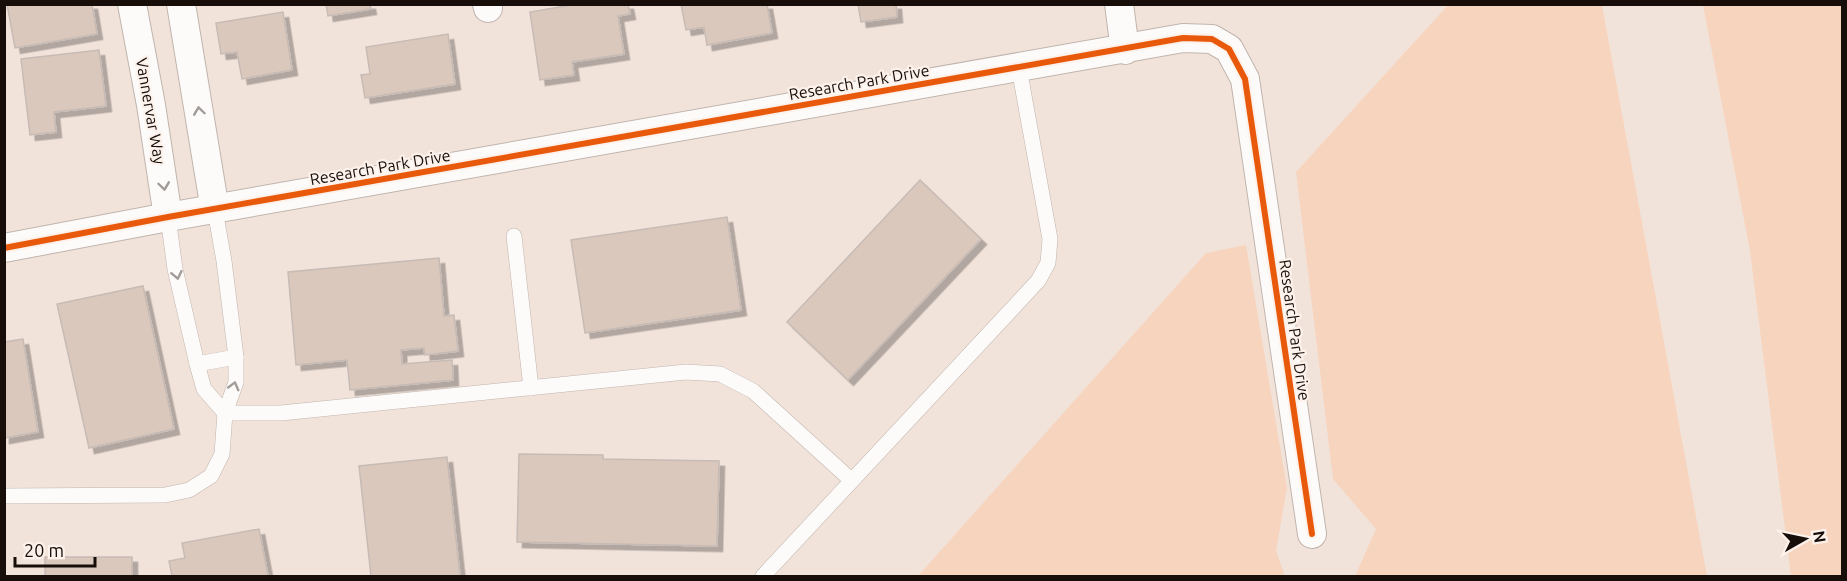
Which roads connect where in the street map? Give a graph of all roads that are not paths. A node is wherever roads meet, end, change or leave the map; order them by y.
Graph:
1 (132, 4) edge
2 (181, 4) edge
3 (1119, 4) edge
4 (1125, 50) junction
5 (1019, 68) junction
6 (215, 210) junction
7 (168, 217) junction
8 (514, 236) dead end
9 (4, 248) edge
10 (236, 357) junction
11 (197, 364) junction
12 (531, 388) junction
13 (225, 413) junction
14 (851, 480) junction
15 (4, 496) edge
16 (1312, 534) dead end
17 (763, 576) edge

1 -> 7 street, Vannervar Way
6 -> 2 street
3 - 4 street
4 - 5 street, Research Park Drive
4 - 16 street, Research Park Drive
5 - 6 street, Research Park Drive
5 - 14 lane
6 - 7 street, Research Park Drive
6 - 10 lane
7 - 9 street, Research Park Drive
7 -> 11 lane
8 - 12 lane
10 - 11 lane
13 -> 10 lane
11 - 13 lane
12 - 13 lane
12 - 14 lane
13 - 15 lane
14 - 17 lane

